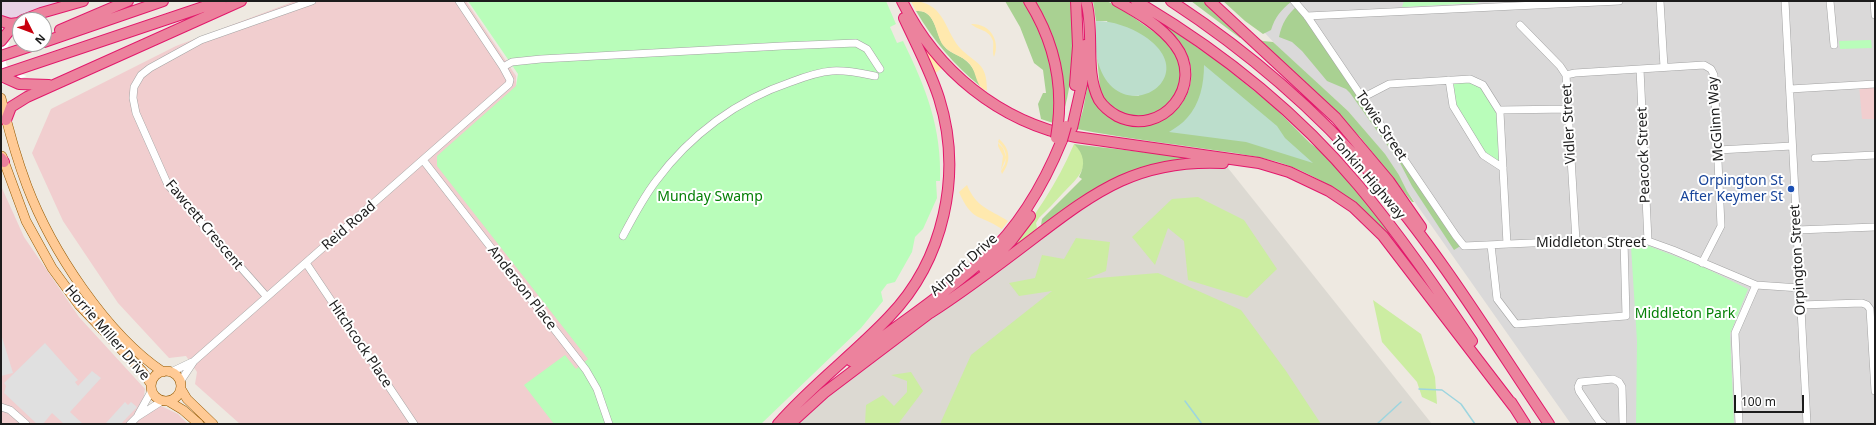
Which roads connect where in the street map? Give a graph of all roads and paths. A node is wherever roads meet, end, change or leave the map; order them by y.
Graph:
1 (83, 1) edge
2 (128, 1) edge
3 (164, 1) edge
4 (221, 1) edge
5 (241, 1) edge
6 (312, 1) edge
7 (458, 1) edge
8 (897, 1) edge
9 (902, 1) edge
10 (1029, 1) edge
11 (1076, 1) edge
12 (1083, 1) edge
13 (1086, 1) edge
14 (1117, 1) edge
15 (1136, 1) edge
16 (1171, 1) edge
17 (1182, 1) edge
18 (1210, 1) edge
19 (1294, 1) edge
20 (1619, 1) edge
21 (1660, 1) edge
22 (1785, 1) edge
23 (1830, 1) edge
24 (1874, 1) edge
25 (1491, 4) edge
26 (44, 12) edge
27 (1875, 15) edge
28 (1307, 16) junction
29 (1, 21) edge
30 (12, 24) edge
31 (1520, 25) dead end
32 (12, 31) edge
33 (52, 34) edge
34 (52, 39) edge
35 (1, 41) edge
36 (1834, 45) dead end
37 (12, 51) edge
38 (13, 52) edge
39 (1, 56) edge
40 (504, 67) junction
41 (1664, 67) junction
42 (880, 69) dead end
43 (1640, 69) junction
44 (1, 75) edge
45 (1566, 75) junction
46 (875, 76) dead end
47 (1449, 80) junction
48 (53, 84) junction
49 (1875, 84) edge
50 (1790, 89) junction
51 (1, 98) edge
52 (1362, 98) junction
53 (1569, 108) junction
54 (1500, 110) junction
55 (6, 120) junction
56 (1065, 126) junction
57 (1062, 140) junction
58 (1792, 146) junction
59 (1718, 150) junction
60 (1875, 155) edge
61 (2, 158) edge
62 (1357, 158) junction
63 (1815, 158) dead end
64 (424, 160) junction
65 (1503, 168) junction
66 (1289, 172) junction
67 (1875, 227) edge
68 (1797, 230) junction
69 (623, 236) dead end
70 (1576, 240) junction
71 (1624, 241) junction
72 (1648, 241) junction
73 (1507, 244) junction
74 (1491, 245) junction
75 (1470, 246) joint
76 (306, 263) junction
77 (1702, 263) junction
78 (1447, 272) junction
79 (1756, 286) junction
80 (1800, 288) junction
81 (267, 297) junction
82 (1800, 305) junction
83 (930, 313) junction
84 (194, 361) junction
85 (1874, 369) edge
86 (167, 372) junction
87 (180, 385) junction
88 (151, 387) junction
89 (1875, 391) edge
90 (165, 401) junction
91 (1, 407) edge
92 (1514, 407) junction
93 (137, 417) junction
94 (26, 424) edge
95 (130, 424) edge
96 (199, 424) edge
97 (214, 424) edge
98 (414, 424) edge
99 (609, 424) edge
100 (778, 424) edge
101 (790, 424) edge
102 (1525, 424) edge
103 (1549, 424) edge
104 (1603, 424) edge
105 (1616, 424) edge
106 (1623, 424) edge
107 (1739, 424) edge
108 (1807, 424) edge

1 - 26 highway
2 - 33 highway
3 - 34 highway
4 - 44 highway
5 - 48 highway
6 - 81 street, Fawcett Crescent
7 - 40 street
8 - 100 highway
9 - 66 highway
10 - 56 highway
11 - 56 highway
12 - 56 highway, Airport Drive
13 - 14 highway
15 - 92 highway, Tonkin Highway
16 - 62 highway, Tonkin Highway
17 - 62 highway
18 - 78 highway
19 - 28 street, Towie Street
20 - 25 street
21 - 41 street
22 - 50 street, Orpington Street
23 - 36 street
24 - 27 street
25 - 28 street
28 - 52 street, Towie Street
29 - 30 highway
31 - 45 street, Vidler Street
32 - 35 highway
37 - 39 highway
38 - 39 highway
40 - 42 street
40 - 64 street, Reid Road
41 - 43 street, McGlinn Way
41 - 59 street, McGlinn Way
43 - 45 street, McGlinn Way
43 - 72 street, Peacock Street
44 - 48 highway
45 - 53 street, Vidler Street
46 - 69 street
47 - 52 street
47 - 54 street
47 - 65 street
48 - 55 highway
49 - 50 street
50 - 58 street, Orpington Street
51 - 55 main road, Horrie Miller Drive
52 - 75 street, Towie Street
53 - 54 street
53 - 70 street, Vidler Street
54 - 65 street
55 - 86 main road, Horrie Miller Drive
56 - 57 highway, Airport Drive
56 - 57 highway, bridge
57 - 83 highway, Airport Drive
57 - 100 highway
58 - 59 street
58 - 68 street, Orpington Street
59 - 77 street, McGlinn Way
60 - 63 street
61 - 88 main road, Horrie Miller Drive
62 - 78 highway, Tonkin Highway
64 - 76 street, Reid Road
64 - 99 street, Anderson Place
65 - 73 street
66 - 83 highway
66 - 92 highway
67 - 68 street
68 - 80 street, Orpington Street
70 - 71 street, Middleton Street
70 - 73 street, Middleton Street
71 - 72 street, Middleton Street
71 - 74 street
72 - 77 street, Middleton Street
73 - 74 street, Middleton Street
74 - 75 street, Middleton Street
76 - 81 street, Reid Road
76 - 98 street, Hitchcock Place
77 - 79 street, Middleton Street
78 - 103 highway, Tonkin Highway
79 - 80 street, Middleton Street
79 - 107 street
80 - 82 street, Orpington Street
81 - 84 street, Reid Road
82 - 85 street
82 - 108 street, Orpington Street
83 - 101 highway, Airport Drive
84 - 86 street, Reid Road
84 - 87 street, Reid Road
85 - 89 street
86 - 87 main road, Horrie Miller Drive
86 - 88 main road, Horrie Miller Drive
87 - 90 main road
87 - 97 main road, Horrie Miller Drive
88 - 90 main road, Horrie Miller Drive
88 - 93 street
90 - 93 street
90 - 96 main road, Horrie Miller Drive
91 - 94 street
92 - 102 highway, Tonkin Highway
93 - 95 street
104 - 106 street
105 - 106 street

